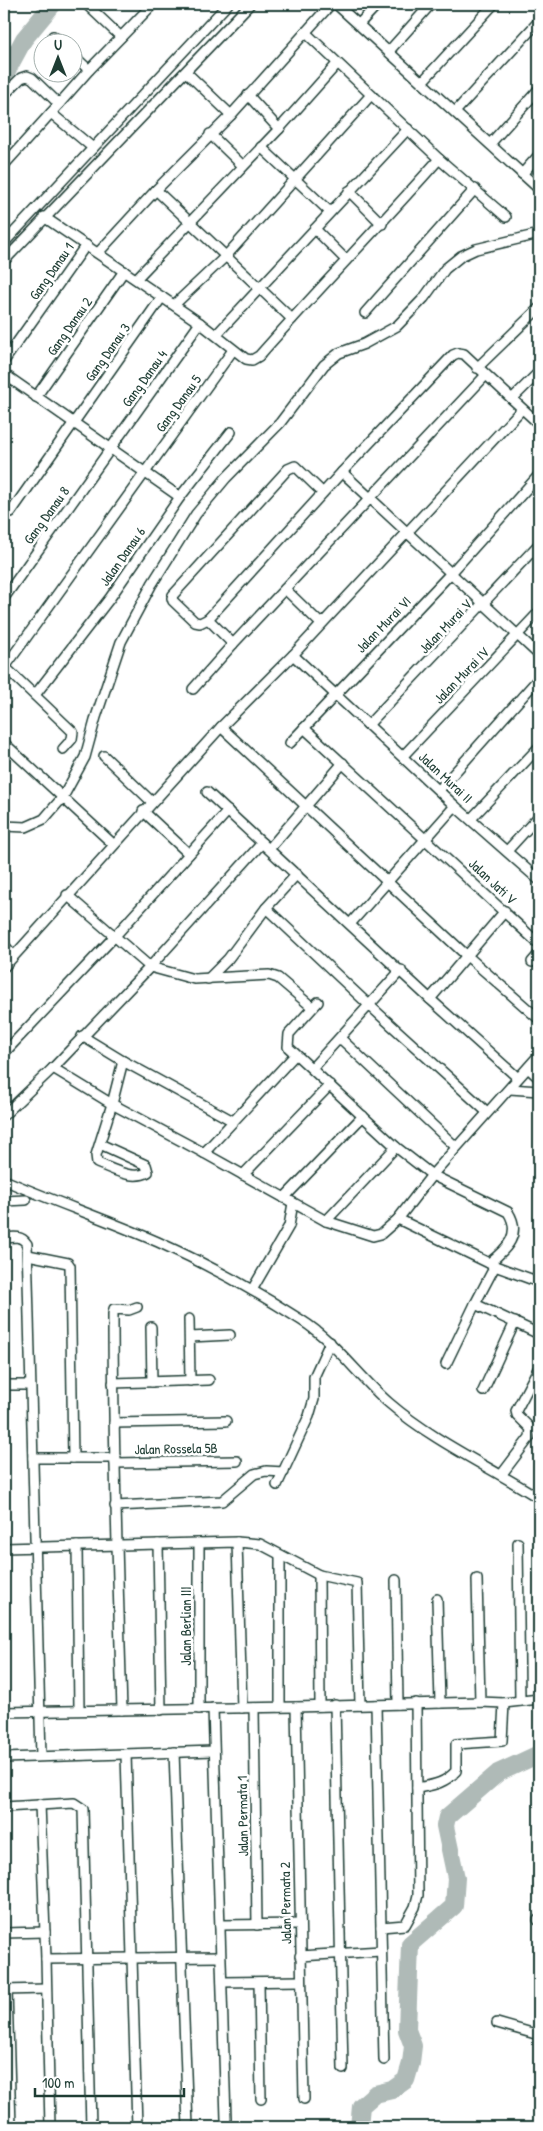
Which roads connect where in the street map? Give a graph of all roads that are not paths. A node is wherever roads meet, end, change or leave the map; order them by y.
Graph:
1 (86, 4) edge
2 (152, 4) edge
3 (228, 4) edge
4 (250, 4) edge
5 (331, 4) edge
6 (336, 4) edge
7 (378, 4) edge
8 (431, 4) edge
9 (494, 4) edge
10 (539, 21) edge
11 (359, 24) junction
12 (305, 32) junction
13 (121, 37) junction
14 (388, 51) junction
15 (82, 63) edge
16 (337, 64) junction
17 (89, 70) junction
18 (186, 72) junction
19 (422, 82) junction
20 (539, 90) edge
21 (4, 95) edge
22 (248, 95) junction
23 (371, 95) junction
24 (59, 104) junction
25 (455, 112) junction
26 (51, 113) junction
27 (231, 116) junction
28 (279, 129) junction
29 (408, 130) junction
30 (210, 134) junction
31 (490, 144) junction
32 (261, 147) junction
33 (93, 148) junction
34 (539, 155) edge
35 (439, 159) junction
36 (4, 165) edge
37 (243, 166) junction
38 (522, 174) junction
39 (296, 178) junction
40 (475, 189) junction
41 (156, 190) junction
42 (539, 190) edge
43 (349, 191) junction
44 (330, 212) junction
45 (44, 217) junction
46 (506, 217) dead end
47 (190, 221) junction
48 (382, 224) junction
49 (315, 229) junction
50 (539, 234) edge
51 (4, 244) edge
52 (86, 245) junction
53 (98, 254) junction
54 (226, 256) junction
55 (346, 260) junction
56 (4, 261) edge
57 (124, 271) junction
58 (136, 279) junction
59 (258, 289) junction
60 (162, 297) junction
61 (174, 305) junction
62 (539, 308) edge
63 (366, 313) dead end
64 (292, 319) junction
65 (200, 323) junction
66 (216, 335) junction
67 (233, 350) junction
68 (4, 361) edge
69 (477, 368) junction
70 (539, 372) edge
71 (4, 374) edge
72 (486, 375) junction
73 (36, 397) junction
74 (512, 399) junction
75 (522, 408) junction
76 (74, 423) junction
77 (539, 424) edge
78 (231, 432) dead end
79 (111, 448) junction
80 (144, 472) junction
81 (342, 472) junction
82 (539, 475) edge
83 (323, 493) junction
84 (180, 497) junction
85 (372, 499) junction
86 (10, 512) dead end
87 (406, 532) junction
88 (539, 544) edge
89 (452, 572) junction
90 (285, 589) junction
91 (4, 598) edge
92 (485, 603) junction
93 (539, 612) edge
94 (208, 619) junction
95 (322, 624) junction
96 (518, 635) junction
97 (233, 644) junction
98 (539, 655) edge
99 (293, 656) junction
100 (4, 667) edge
101 (539, 678) edge
102 (193, 689) dead end
103 (35, 695) junction
104 (335, 695) junction
105 (368, 725) junction
106 (221, 727) junction
107 (304, 728) junction
108 (4, 743) edge
109 (290, 743) dead end
110 (539, 746) edge
111 (63, 749) dead end
112 (104, 756) dead end
113 (403, 756) junction
114 (343, 763) junction
115 (439, 790) junction
116 (207, 792) dead end
117 (63, 797) junction
118 (152, 802) junction
119 (307, 806) junction
120 (455, 806) junction
121 (144, 811) junction
122 (228, 811) junction
123 (539, 816) edge
124 (471, 819) junction
125 (4, 826) edge
126 (427, 839) junction
127 (113, 844) junction
128 (266, 846) junction
129 (507, 851) junction
130 (189, 854) junction
131 (297, 874) junction
132 (539, 880) edge
133 (389, 881) junction
134 (67, 895) junction
135 (266, 908) junction
136 (505, 911) junction
137 (350, 924) junction
138 (115, 936) junction
139 (539, 944) edge
140 (4, 945) edge
141 (539, 954) edge
142 (13, 955) junction
143 (466, 955) junction
144 (532, 962) dead end
145 (4, 967) edge
146 (150, 967) junction
147 (400, 970) junction
148 (208, 979) junction
149 (430, 999) junction
150 (369, 1004) junction
151 (539, 1019) edge
152 (82, 1036) junction
153 (340, 1038) junction
154 (4, 1053) edge
155 (295, 1054) junction
156 (539, 1055) edge
157 (123, 1062) junction
158 (53, 1068) junction
159 (312, 1068) junction
160 (528, 1068) junction
161 (518, 1078) junction
162 (539, 1078) edge
163 (330, 1085) junction
164 (510, 1089) junction
165 (539, 1091) edge
166 (112, 1104) junction
167 (487, 1112) junction
168 (4, 1116) edge
169 (364, 1116) junction
170 (233, 1121) junction
171 (100, 1144) junction
172 (396, 1147) junction
173 (456, 1147) junction
174 (204, 1153) junction
175 (243, 1175) junction
176 (432, 1175) junction
177 (4, 1180) edge
178 (284, 1198) junction
179 (26, 1200) dead end
180 (4, 1201) edge
181 (293, 1203) junction
182 (398, 1218) junction
183 (326, 1221) junction
184 (4, 1238) edge
185 (28, 1255) junction
186 (492, 1264) junction
187 (539, 1282) edge
188 (252, 1290) junction
189 (475, 1304) junction
190 (136, 1307) dead end
191 (189, 1319) dead end
192 (514, 1322) junction
193 (151, 1327) dead end
194 (539, 1334) edge
195 (230, 1335) dead end
196 (190, 1337) junction
197 (330, 1342) junction
198 (446, 1364) dead end
199 (539, 1367) edge
200 (209, 1380) dead end
201 (190, 1381) junction
202 (152, 1382) junction
203 (114, 1384) junction
204 (4, 1385) edge
205 (30, 1385) junction
206 (483, 1391) dead end
207 (226, 1421) dead end
208 (114, 1423) junction
209 (33, 1458) junction
210 (73, 1458) junction
211 (116, 1461) junction
212 (237, 1461) dead end
213 (284, 1472) junction
214 (502, 1474) junction
215 (277, 1485) dead end
216 (539, 1498) edge
217 (115, 1506) junction
218 (237, 1542) junction
219 (199, 1543) junction
220 (518, 1543) dead end
221 (158, 1544) junction
222 (77, 1546) junction
223 (117, 1546) junction
224 (36, 1547) junction
225 (4, 1548) edge
226 (280, 1556) junction
227 (319, 1575) junction
228 (478, 1579) dead end
229 (396, 1580) dead end
230 (437, 1599) dead end
231 (539, 1699) edge
232 (520, 1701) junction
233 (440, 1702) junction
234 (480, 1702) junction
235 (416, 1703) junction
236 (504, 1703) junction
237 (376, 1704) junction
238 (398, 1704) junction
239 (335, 1705) junction
240 (360, 1705) junction
241 (320, 1706) junction
242 (280, 1707) junction
243 (296, 1707) junction
244 (214, 1708) junction
245 (242, 1708) junction
246 (254, 1708) junction
247 (199, 1709) junction
248 (78, 1710) junction
249 (122, 1710) junction
250 (161, 1710) junction
251 (40, 1711) junction
252 (4, 1712) edge
253 (214, 1751) junction
254 (174, 1752) junction
255 (126, 1754) junction
256 (41, 1756) junction
257 (4, 1758) edge
258 (417, 1788) junction
259 (40, 1804) junction
260 (4, 1806) edge
261 (300, 1924) junction
262 (220, 1925) junction
263 (257, 1925) junction
264 (381, 1927) junction
265 (45, 1932) junction
266 (4, 1933) edge
267 (381, 1952) junction
268 (340, 1954) junction
269 (300, 1956) junction
270 (182, 1957) junction
271 (220, 1957) junction
272 (132, 1958) junction
273 (46, 1959) junction
274 (87, 1959) junction
275 (222, 1982) junction
276 (259, 1982) junction
277 (301, 1982) junction
278 (46, 1989) junction
279 (6, 1990) edge
280 (497, 2023) dead end
281 (539, 2035) edge
282 (384, 2060) dead end
283 (343, 2069) dead end
284 (261, 2099) dead end
285 (304, 2099) dead end
286 (226, 2119) dead end
287 (11, 2127) edge
288 (50, 2127) edge
289 (91, 2127) edge
290 (137, 2127) edge
291 (188, 2127) edge

1 - 13 street
2 - 13 street
3 - 33 street
4 - 18 street
5 - 12 street
6 - 11 street
7 - 11 street
8 - 14 street
9 - 19 street
10 - 25 street
11 - 14 street
12 - 16 street
12 - 22 street
13 - 17 street
14 - 19 street
15 - 17 street
16 - 23 street
16 - 28 street
17 - 24 street
18 - 27 street
18 - 45 street
19 - 25 street
20 - 31 street
21 - 24 street
22 - 27 street
22 - 28 street
23 - 29 street
23 - 39 street
24 - 26 street
25 - 31 street
26 - 33 street
26 - 36 street
27 - 30 street
28 - 32 street
29 - 35 street
29 - 43 street
30 - 37 street
30 - 41 street
31 - 38 street
32 - 37 street
32 - 39 street
33 - 51 street
34 - 38 street
35 - 40 street
35 - 48 street
37 - 47 street
38 - 42 street
39 - 44 street
39 - 54 street
40 - 46 street
40 - 63 street
41 - 47 street
41 - 53 street
43 - 44 street
43 - 48 street
44 - 49 street
45 - 52 street
45 - 56 street
47 - 54 street
47 - 58 street
48 - 55 street
49 - 55 street
49 - 59 street
50 - 117 street
52 - 53 street
52 - 68 street, Gang Danau 1
53 - 57 street
54 - 59 street
54 - 61 street
55 - 64 street
57 - 58 street
57 - 73 street, Gang Danau 2
58 - 60 street
59 - 64 street
59 - 66 street
60 - 61 street
60 - 76 street, Gang Danau 3
61 - 65 street
62 - 69 street
64 - 67 street
65 - 66 street
65 - 79 street, Gang Danau 4
66 - 67 street
67 - 80 street, Gang Danau 5
69 - 72 street
69 - 81 street
70 - 74 street
71 - 73 street
72 - 74 street
72 - 85 street
73 - 76 street
74 - 75 street
75 - 77 street
75 - 87 street
76 - 79 street
76 - 86 street, Gang Danau 3
78 - 84 street, Jalan Danau 6
79 - 80 street
79 - 91 street, Gang Danau 8
80 - 84 street
80 - 100 street, Gang Danau 5
81 - 83 street
81 - 85 street
82 - 89 street, Jalan Murai VI
83 - 94 street
83 - 94 street
84 - 103 street, Jalan Danau 6
85 - 87 street
85 - 90 street
87 - 89 street
87 - 95 street
88 - 92 street, Jalan Murai V
89 - 92 street
89 - 104 street, Jalan Murai VI
90 - 95 street
90 - 97 street
92 - 96 street
92 - 105 street, Jalan Murai V
93 - 96 street, Jalan Murai IV
94 - 97 street
95 - 99 street
96 - 98 street
96 - 113 street, Jalan Murai IV
97 - 102 street
99 - 104 street, Jalan Murai II
99 - 106 street
100 - 103 street
101 - 115 street
103 - 111 street
104 - 105 street, Jalan Murai II
104 - 107 street, Jalan Murai VI
105 - 113 street, Jalan Murai II
106 - 118 street
106 - 119 street
107 - 109 street, Jalan Murai VI
107 - 114 street, Jalan Jati V
108 - 117 street
110 - 124 street
112 - 118 street
113 - 115 street, Jalan Murai II
114 - 119 street
114 - 126 street, Jalan Jati V
115 - 120 street, Jalan Murai II
116 - 122 street
117 - 125 street
117 - 127 street
118 - 121 street
119 - 128 street
119 - 133 street
120 - 124 street, Jalan Murai II
120 - 126 street
121 - 127 street
121 - 130 street
122 - 128 street
122 - 130 street
123 - 129 street
124 - 129 street, Jalan Murai II
126 - 133 street
126 - 136 street, Jalan Jati V
127 - 134 street
128 - 131 street
128 - 146 street
129 - 132 street, Jalan Murai II
130 - 138 street
131 - 135 street
131 - 137 street
133 - 137 street
133 - 143 street
134 - 138 street
134 - 142 street
135 - 148 street
135 - 150 street
136 - 139 street, Jalan Jati V
136 - 143 street
137 - 147 street
138 - 146 street
138 - 154 street
140 - 142 street
141 - 144 street
142 - 145 street
143 - 149 street
143 - 151 street
146 - 148 street
146 - 152 street
147 - 149 street
147 - 150 street
148 - 155 street
149 - 161 street
150 - 153 street
150 - 167 street
152 - 157 street
152 - 158 street
153 - 159 street
153 - 173 street
155 - 159 street
155 - 170 street
156 - 160 street
157 - 166 street
157 - 170 street
158 - 166 street
158 - 168 street
159 - 163 street
160 - 161 street
160 - 162 street
161 - 164 street
163 - 169 street
163 - 175 street
164 - 165 street
164 - 167 street
166 - 171 street
166 - 174 street
167 - 173 street
169 - 172 street
169 - 178 street
170 - 174 street
171 - 171 street
172 - 176 street
172 - 183 street
173 - 176 street
174 - 175 street
175 - 178 street
176 - 182 street
176 - 186 street
177 - 188 street
178 - 181 street
179 - 180 street
181 - 183 street
181 - 188 street
182 - 183 street
182 - 186 street
184 - 185 street
185 - 205 street
185 - 210 street
186 - 187 street
186 - 189 street
188 - 197 street
189 - 192 street
189 - 198 street
190 - 203 street
191 - 196 street
192 - 194 street
192 - 206 street
193 - 202 street
195 - 196 street
196 - 201 street
197 - 213 street
197 - 214 street
199 - 214 street
200 - 201 street
201 - 202 street
202 - 203 street
203 - 208 street
204 - 205 street
205 - 209 street
207 - 208 street
208 - 211 street
209 - 210 street, Jalan Rossela 5B
209 - 224 street
210 - 211 street, Jalan Rossela 5B
211 - 212 street, Jalan Rossela 5B
211 - 217 street
213 - 215 street
213 - 217 street
214 - 216 street
217 - 223 street
218 - 219 street
218 - 226 street
218 - 245 street
219 - 221 street
219 - 247 street, Jalan Berlian III
220 - 232 street
221 - 223 street
221 - 250 street
222 - 223 street
222 - 224 street
222 - 248 street
223 - 249 street
224 - 225 street
224 - 251 street
226 - 227 street
226 - 242 street
227 - 240 street
227 - 241 street
228 - 234 street
229 - 238 street
230 - 233 street
231 - 232 street
232 - 236 street
233 - 234 street
233 - 235 street
234 - 236 street
235 - 238 street
235 - 258 street
236 - 258 street
237 - 238 street
237 - 240 street
237 - 264 street
239 - 240 street
239 - 241 street
239 - 268 street
241 - 243 street
242 - 243 street
242 - 246 street
243 - 261 street, Jalan Permata 2
244 - 245 street
244 - 247 street
244 - 253 street
245 - 246 street
246 - 263 street, Jalan Permata 1
247 - 250 street
248 - 249 street
248 - 251 street
249 - 250 street
251 - 252 street
251 - 256 street
253 - 254 street
253 - 262 street
254 - 255 street
254 - 270 street
255 - 256 street
255 - 272 street
256 - 257 street
258 - 264 street
259 - 260 street
259 - 265 street
259 - 274 street
261 - 263 street
261 - 269 street, Jalan Permata 2
262 - 263 street
262 - 271 street
264 - 267 street
265 - 266 street
265 - 273 street
267 - 268 street
267 - 282 street
268 - 269 street
268 - 283 street
269 - 277 street, Jalan Permata 2
270 - 271 street
270 - 272 street
270 - 291 street
271 - 275 street
272 - 274 street
272 - 290 street
273 - 274 street
273 - 278 street
274 - 289 street
275 - 276 street
275 - 286 street
276 - 277 street
276 - 284 street
277 - 285 street, Jalan Permata 2
278 - 279 street
278 - 288 street
279 - 287 street
280 - 281 street

